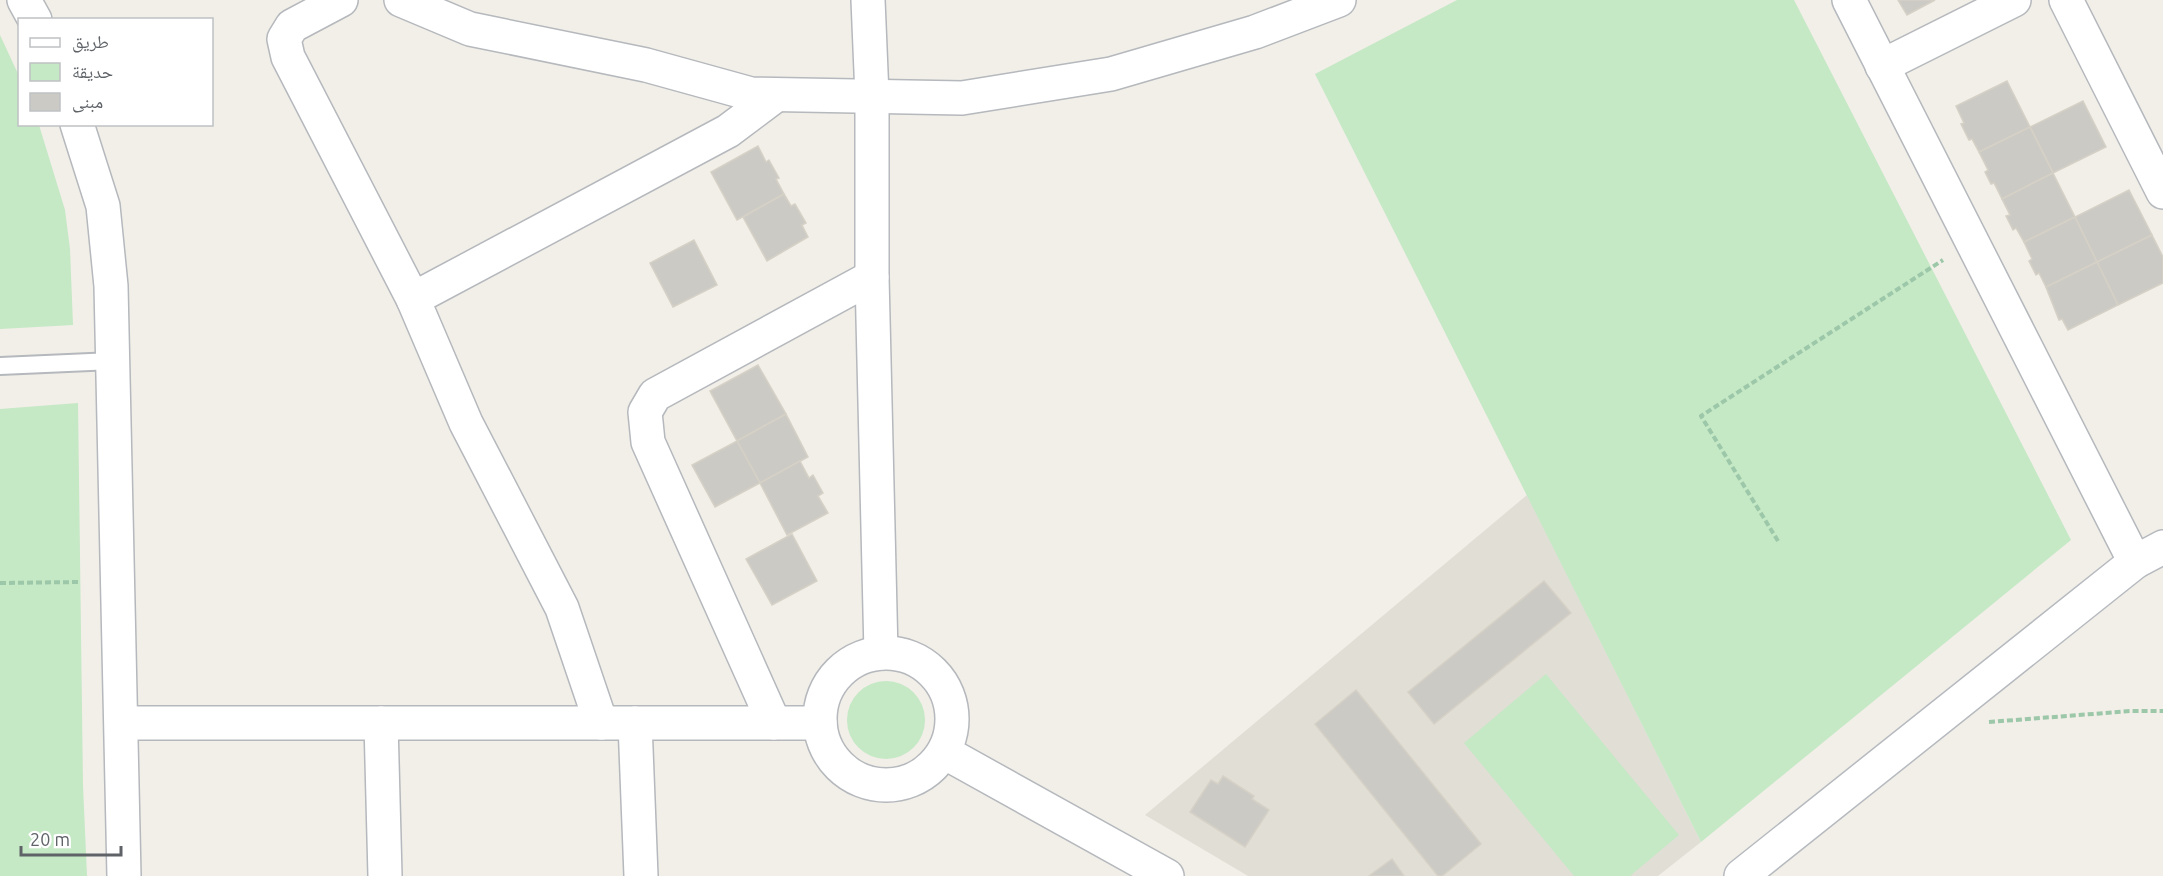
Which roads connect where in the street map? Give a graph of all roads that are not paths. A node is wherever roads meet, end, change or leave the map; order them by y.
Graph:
1 (24, 0) edge
2 (341, 0) edge
3 (401, 0) edge
4 (868, 0) edge
5 (1338, 0) edge
6 (1849, 0) edge
7 (2014, 0) edge
8 (2066, 0) edge
9 (34, 18) edge
10 (1882, 66) junction
11 (776, 95) junction
12 (872, 96) junction
13 (78, 126) edge
14 (2163, 192) edge
15 (872, 278) junction
16 (413, 299) junction
17 (113, 361) junction
18 (0, 366) edge
19 (2163, 547) edge
20 (2135, 562) junction
21 (881, 653) junction
22 (122, 723) junction
23 (381, 723) junction
24 (601, 723) junction
25 (635, 723) junction
26 (774, 723) junction
27 (820, 723) junction
28 (944, 752) junction
29 (124, 876) edge
30 (384, 876) edge
31 (641, 876) edge
32 (1167, 876) edge
33 (1741, 876) edge

1 - 9 street
2 - 16 street
3 - 11 street
4 - 12 street
5 - 12 street
6 - 10 street
7 - 10 street
8 - 14 street
10 - 20 street
11 - 12 street
11 - 16 street
12 - 15 street
13 - 17 street
15 - 21 street
15 - 26 street
16 - 24 street
17 - 18 lane
17 - 22 street
19 - 20 street
20 - 33 street
21 - 27 street
21 - 28 street
22 - 23 street
22 - 29 street
23 - 24 street
23 - 30 street
24 - 25 street
25 - 26 street
25 - 31 street
26 - 27 street
27 - 28 street
28 - 32 street

